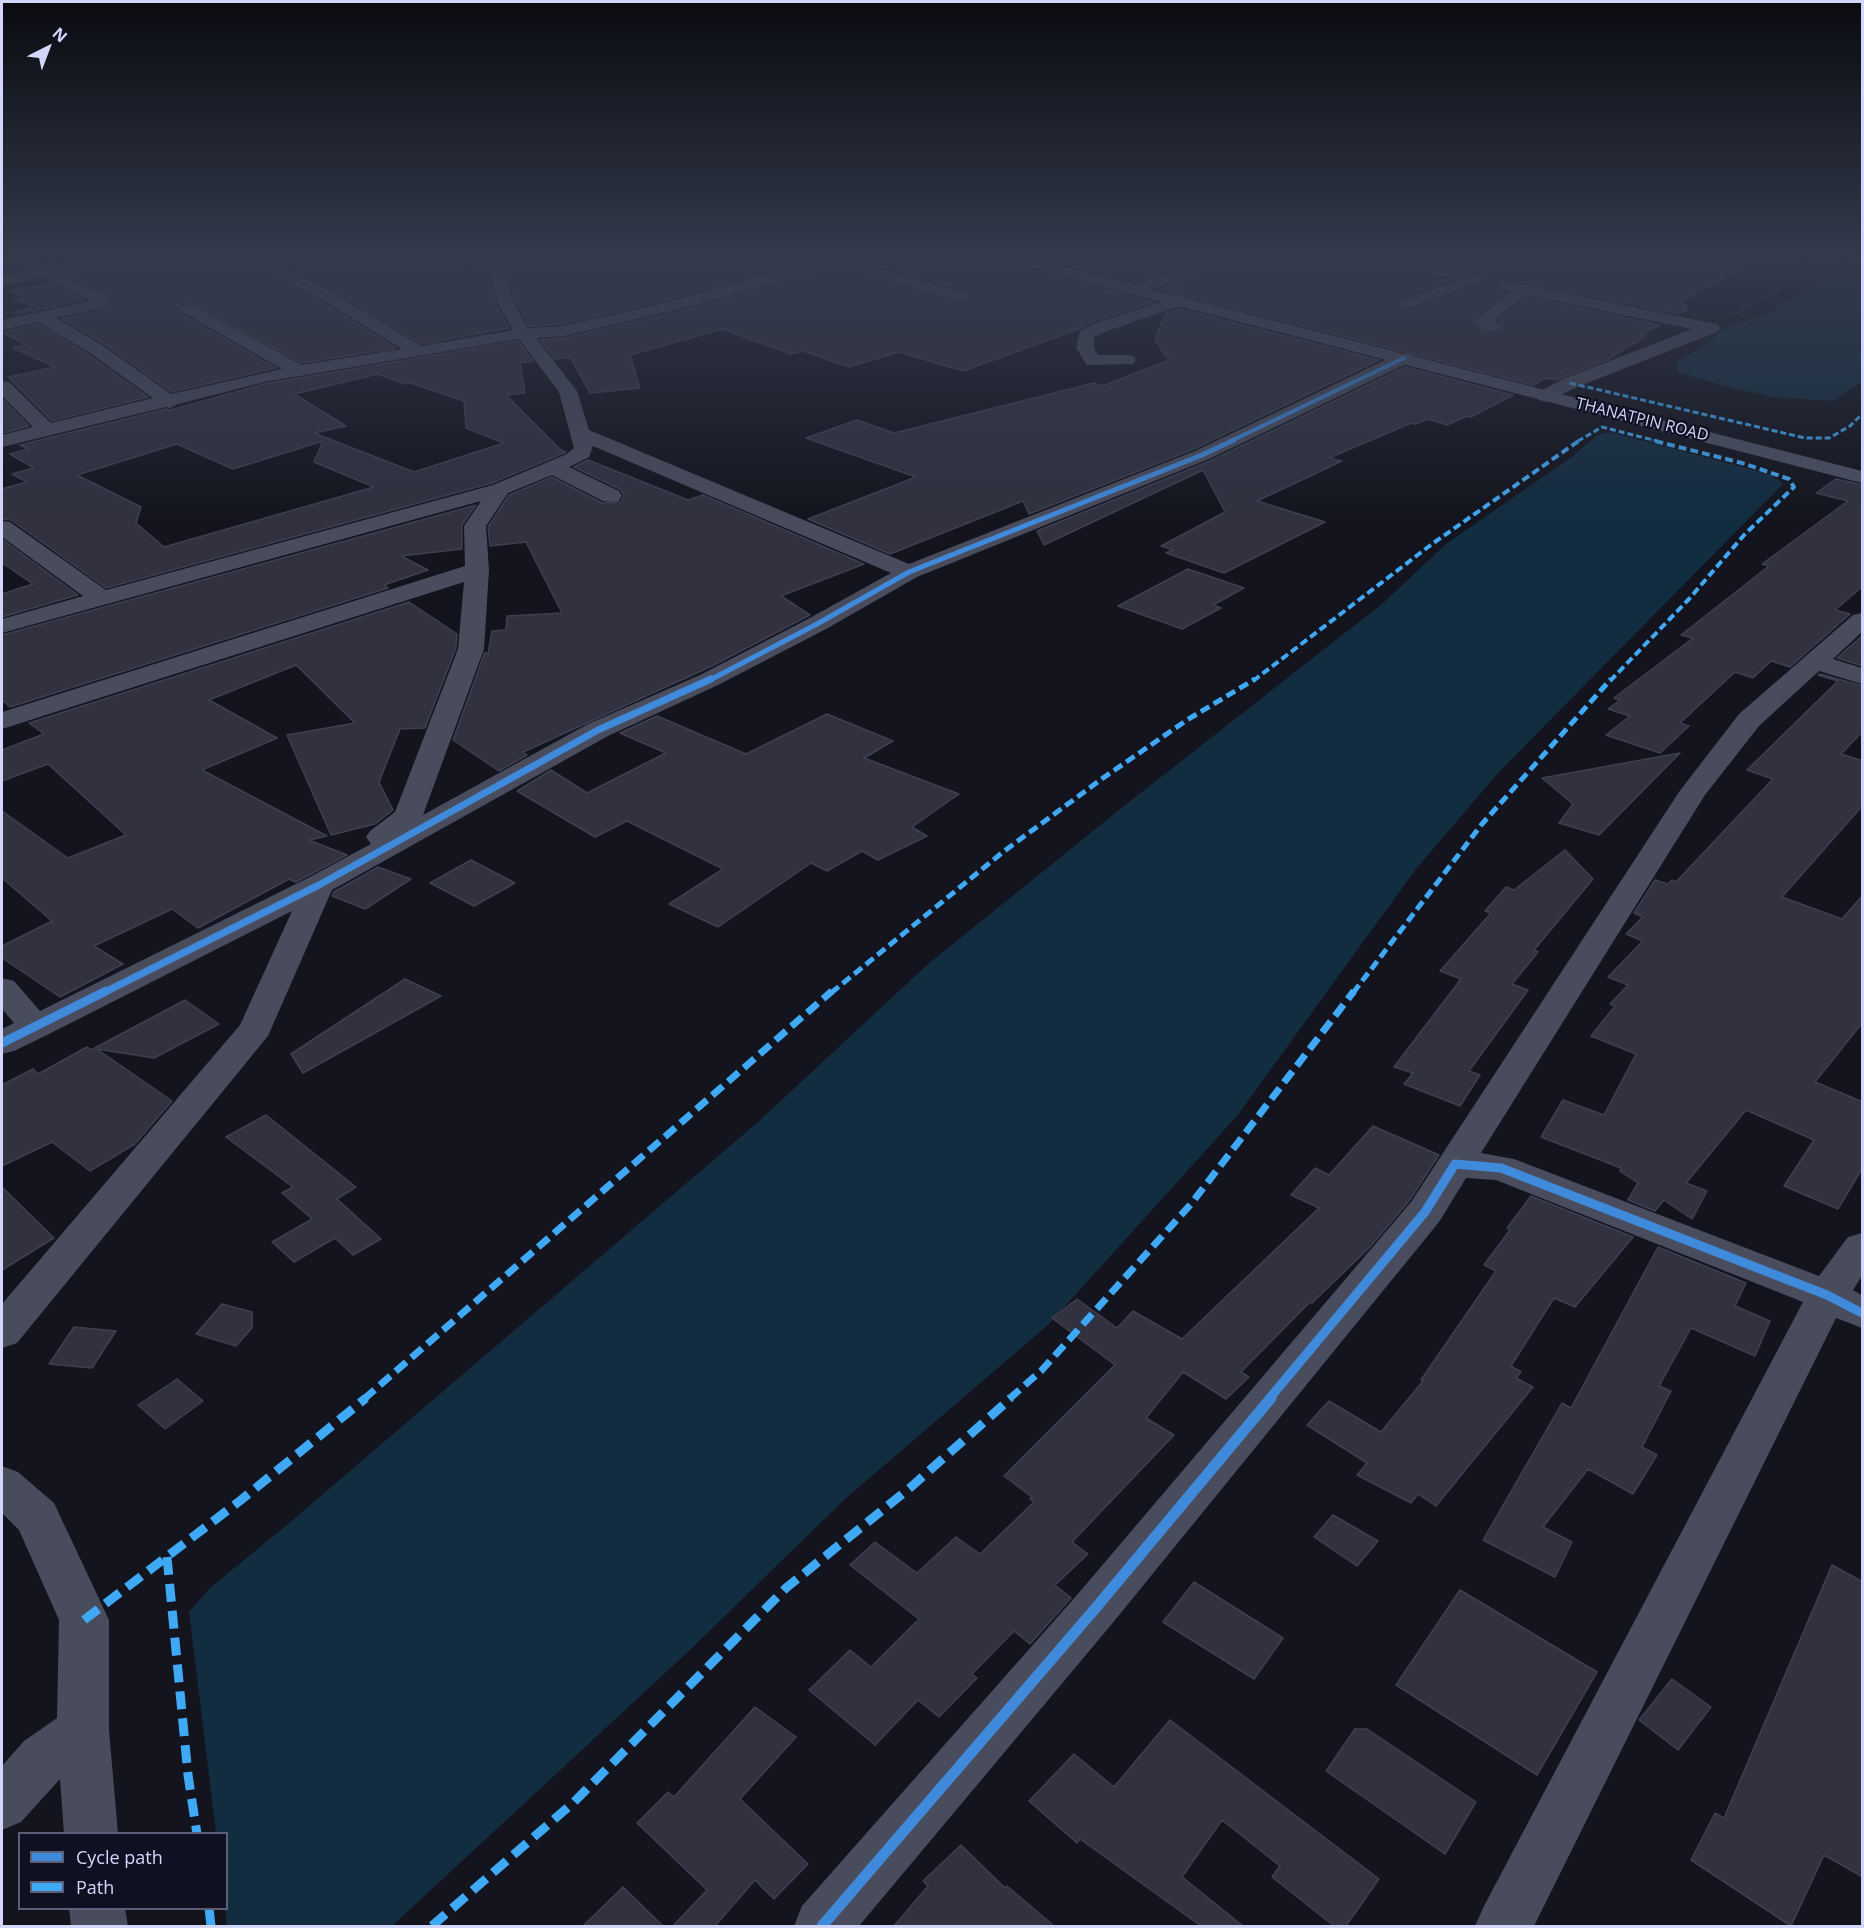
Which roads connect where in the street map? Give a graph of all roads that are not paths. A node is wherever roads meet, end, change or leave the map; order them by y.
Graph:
1 (91, 346) edge
2 (255, 346) edge
3 (408, 346) edge
4 (451, 346) edge
5 (533, 346) edge
6 (1084, 346) edge
7 (1357, 346) edge
8 (1663, 346) edge
9 (418, 352) junction
10 (1404, 358) junction
11 (1126, 360) dead end
12 (297, 370) junction
13 (2, 386) edge
14 (1546, 396) junction
15 (170, 402) junction
16 (47, 430) junction
17 (580, 433) junction
18 (2, 441) edge
19 (552, 467) junction
20 (1863, 477) edge
21 (500, 489) junction
22 (611, 496) dead end
23 (2, 527) edge
24 (26, 545) junction
25 (2, 552) edge
26 (477, 570) junction
27 (909, 572) junction
28 (100, 597) junction
29 (1863, 620) edge
30 (2, 626) edge
31 (1816, 662) junction
32 (1863, 675) edge
33 (2, 721) edge
34 (319, 885) junction
35 (2, 988) edge
36 (35, 1027) junction
37 (2, 1043) edge
38 (1455, 1164) junction
39 (1863, 1247) edge
40 (1845, 1304) edge
41 (2, 1332) edge
42 (2, 1485) edge
43 (83, 1731) junction
44 (2, 1804) edge
45 (91, 1832) edge
46 (97, 1910) edge
47 (99, 1926) edge
48 (822, 1926) edge
49 (1504, 1926) edge

1 - 15 street
2 - 12 street
3 - 9 street
4 - 9 street
5 - 17 street
6 - 11 street
7 - 10 main road, THANATPIN ROAD
8 - 14 street
9 - 12 street
10 - 14 main road, THANATPIN ROAD
10 - 27 street
12 - 15 street
13 - 16 street
14 - 20 main road, THANATPIN ROAD
15 - 16 street
16 - 18 street
17 - 19 street
17 - 27 street
19 - 21 street
19 - 22 street
21 - 26 street
21 - 28 street
23 - 24 street
24 - 25 street
24 - 28 street
26 - 33 street
26 - 34 street
27 - 34 street
28 - 30 street
29 - 31 street
31 - 32 street
31 - 38 street
34 - 36 street
34 - 41 street
35 - 36 street
36 - 37 street
38 - 40 street
38 - 48 street
39 - 40 street
40 - 49 street
42 - 43 street
43 - 44 street
43 - 45 street
46 - 47 street

